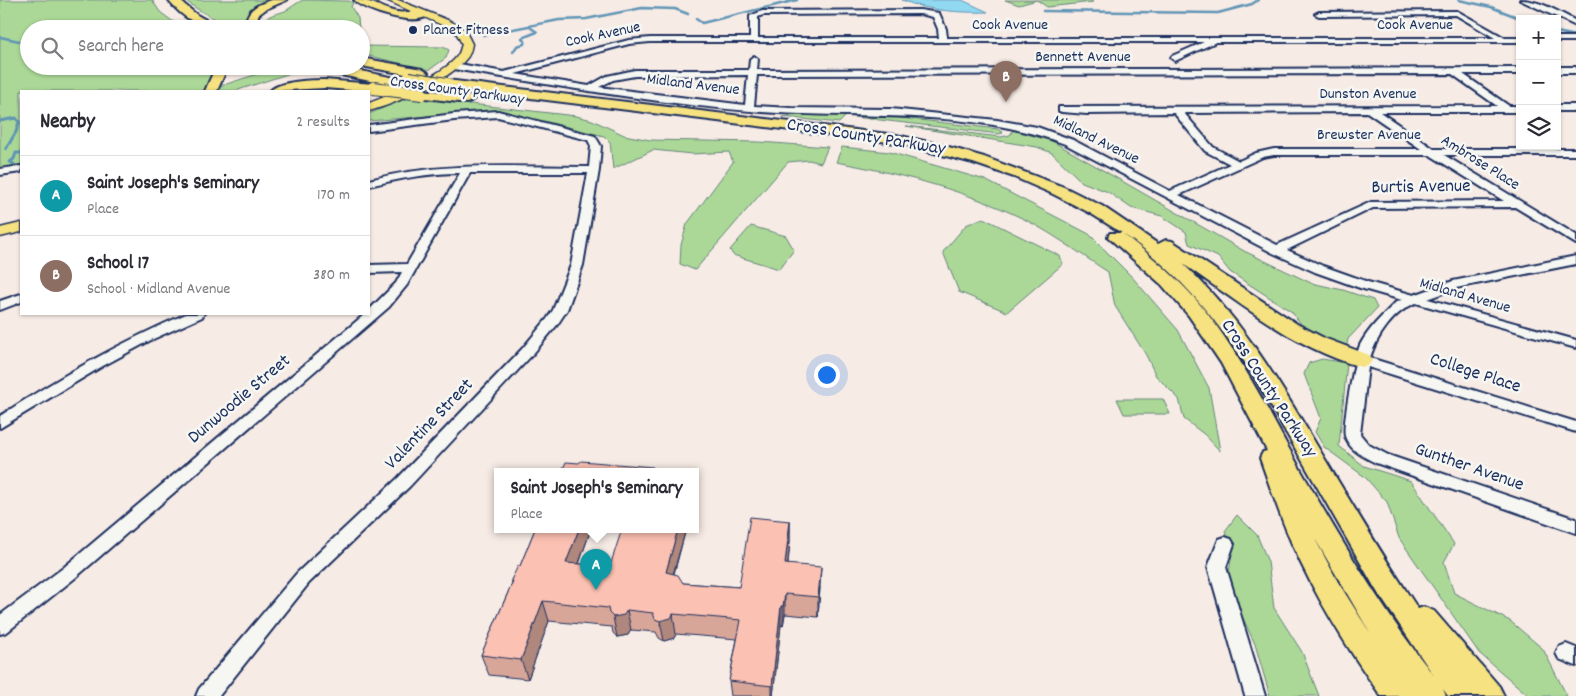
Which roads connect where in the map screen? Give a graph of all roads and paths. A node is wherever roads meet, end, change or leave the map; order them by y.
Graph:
1 (162, 0) edge
2 (173, 0) edge
3 (282, 0) edge
4 (359, 0) edge
5 (391, 0) edge
6 (1524, 0) edge
7 (1552, 12) junction
8 (1568, 12) dead end
9 (1319, 14) dead end
10 (424, 15) junction
11 (183, 20) edge
12 (199, 20) edge
13 (252, 20) edge
14 (1576, 24) edge
15 (1561, 39) edge
16 (1576, 39) edge
17 (754, 40) junction
18 (1217, 40) junction
19 (1504, 40) junction
20 (1516, 40) edge
21 (943, 41) junction
22 (1175, 58) dead end
23 (754, 59) dead end
24 (370, 64) edge
25 (454, 66) junction
26 (1561, 70) edge
27 (1576, 70) edge
28 (370, 71) edge
29 (1453, 71) junction
30 (1516, 71) edge
31 (753, 73) junction
32 (218, 75) edge
33 (360, 75) edge
34 (505, 75) junction
35 (447, 84) junction
36 (590, 89) junction
37 (211, 90) edge
38 (282, 90) edge
39 (370, 107) edge
40 (748, 108) junction
41 (1561, 108) edge
42 (1576, 108) edge
43 (1216, 109) junction
44 (1369, 109) junction
45 (1506, 109) junction
46 (1516, 109) edge
47 (1062, 110) dead end
48 (1079, 110) junction
49 (1178, 111) junction
50 (614, 112) junction
51 (1516, 115) edge
52 (370, 128) edge
53 (1432, 152) junction
54 (1576, 152) edge
55 (1239, 165) junction
56 (20, 169) edge
57 (594, 170) junction
58 (466, 171) junction
59 (0, 172) edge
60 (370, 183) edge
61 (1042, 183) junction
62 (1170, 195) junction
63 (1516, 204) junction
64 (20, 228) edge
65 (0, 233) edge
66 (1576, 240) edge
67 (1277, 250) junction
68 (1576, 260) edge
69 (410, 268) junction
70 (370, 269) edge
71 (20, 298) edge
72 (1415, 299) junction
73 (0, 306) edge
74 (195, 315) edge
75 (1576, 344) edge
76 (1362, 360) junction
77 (1249, 400) junction
78 (0, 423) edge
79 (1576, 427) edge
80 (1348, 517) junction
81 (1576, 526) edge
82 (1225, 544) dead end
83 (0, 626) edge
84 (206, 696) edge
85 (1256, 696) edge
86 (1398, 696) edge
87 (1430, 696) edge
88 (1465, 696) edge
89 (1489, 696) edge

1 - 11 highway
2 - 12 highway
3 - 13 highway
4 - 10 highway
5 - 10 main road
6 - 7 street
7 - 8 street
7 - 14 street
9 - 19 street
10 - 25 main road
15 - 16 street
17 - 21 street, Cook Avenue
17 - 21 street
17 - 34 street, Cook Avenue
18 - 19 street, Cook Avenue
18 - 21 street, Cook Avenue
18 - 22 street
19 - 20 street, Cook Avenue
23 - 31 street
24 - 35 highway
25 - 34 street, Midland Avenue
25 - 39 main road
26 - 27 street
28 - 35 highway, Cross County Parkway, bridge
29 - 30 street, Bennett Avenue
29 - 31 street, Bennett Avenue
29 - 45 street
31 - 36 street, Bennett Avenue
31 - 40 street
32 - 37 highway
33 - 35 highway, Cross County Parkway
34 - 36 street, Midland Avenue
35 - 50 highway, Cross County Parkway
35 - 61 highway, Cross County Parkway
36 - 40 street, Midland Avenue
38 - 50 highway, bridge
40 - 62 street, Midland Avenue
41 - 42 street
43 - 44 street, Dunston Avenue
43 - 48 street, Dunston Avenue
43 - 49 street, Dunston Avenue
44 - 45 street, Dunston Avenue
44 - 53 street, Ambrose Place
45 - 46 street, Dunston Avenue
45 - 51 street
47 - 48 street, Dunston Avenue
48 - 49 street, Dunston Avenue
49 - 55 street
50 - 77 highway, Cross County Parkway
52 - 57 street, Valentine Street
53 - 54 street, Brewster Avenue
53 - 55 street, Brewster Avenue
53 - 63 street, Ambrose Place
55 - 62 street, Brewster Avenue
56 - 59 street
57 - 58 street
57 - 84 street, Valentine Street
58 - 60 street
58 - 69 street, Dunwoodie Street
61 - 76 highway
61 - 80 highway, Cross County Parkway
62 - 67 street, Midland Avenue
63 - 66 street, Ambrose Place
63 - 67 street, Burtis Avenue
64 - 65 main road
67 - 72 street, Midland Avenue
68 - 72 street
69 - 70 street
69 - 83 street, Dunwoodie Street
71 - 73 street
72 - 75 street, Midland Avenue
72 - 76 street
74 - 78 street
76 - 79 street, College Place
76 - 81 street, Gunther Avenue
77 - 86 highway
77 - 87 highway
80 - 88 highway
80 - 89 highway
82 - 85 street

